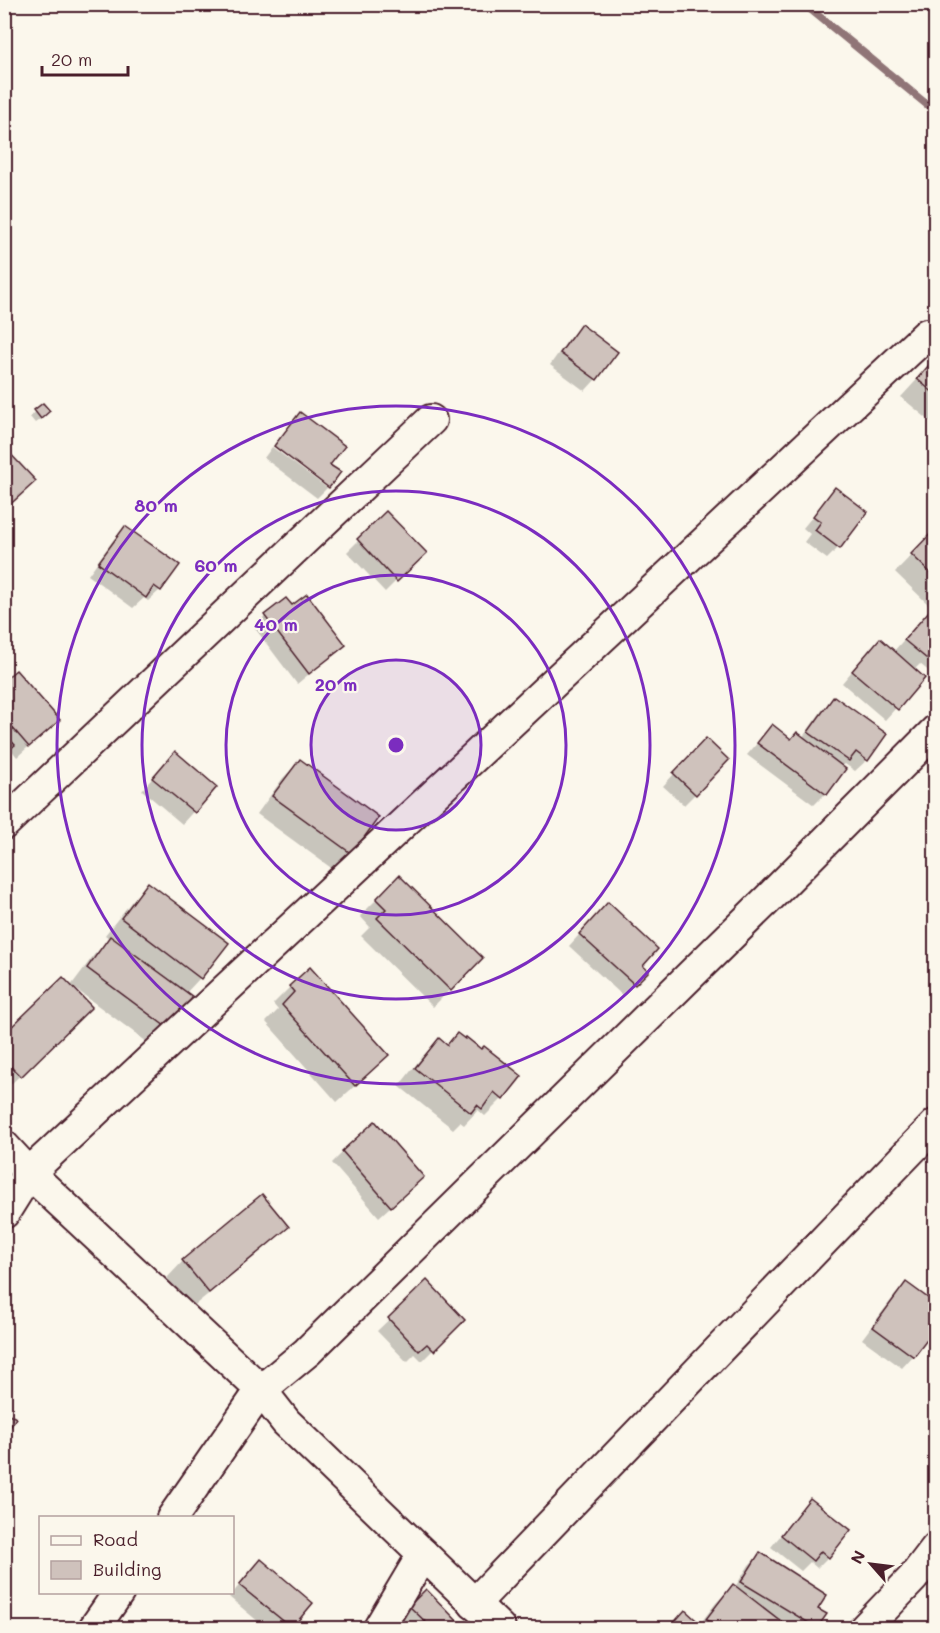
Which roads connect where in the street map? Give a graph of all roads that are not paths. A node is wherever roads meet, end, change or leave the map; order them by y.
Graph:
1 (927, 334) dead end
2 (431, 420) dead end
3 (936, 730) edge
4 (4, 824) edge
5 (936, 1124) edge
6 (4, 1146) edge
7 (29, 1173) junction
8 (4, 1213) edge
9 (261, 1390) junction
10 (173, 1516) edge
11 (936, 1548) edge
12 (423, 1554) junction
13 (118, 1594) edge
14 (474, 1604) junction
15 (94, 1629) edge
16 (379, 1629) edge
17 (500, 1629) edge
18 (865, 1629) edge

1 - 7 street
2 - 4 street
3 - 9 street
5 - 14 street
6 - 7 street
7 - 8 street
7 - 9 street
9 - 10 street
9 - 12 street
11 - 18 street
12 - 14 street
12 - 16 street
13 - 15 street
14 - 17 street

